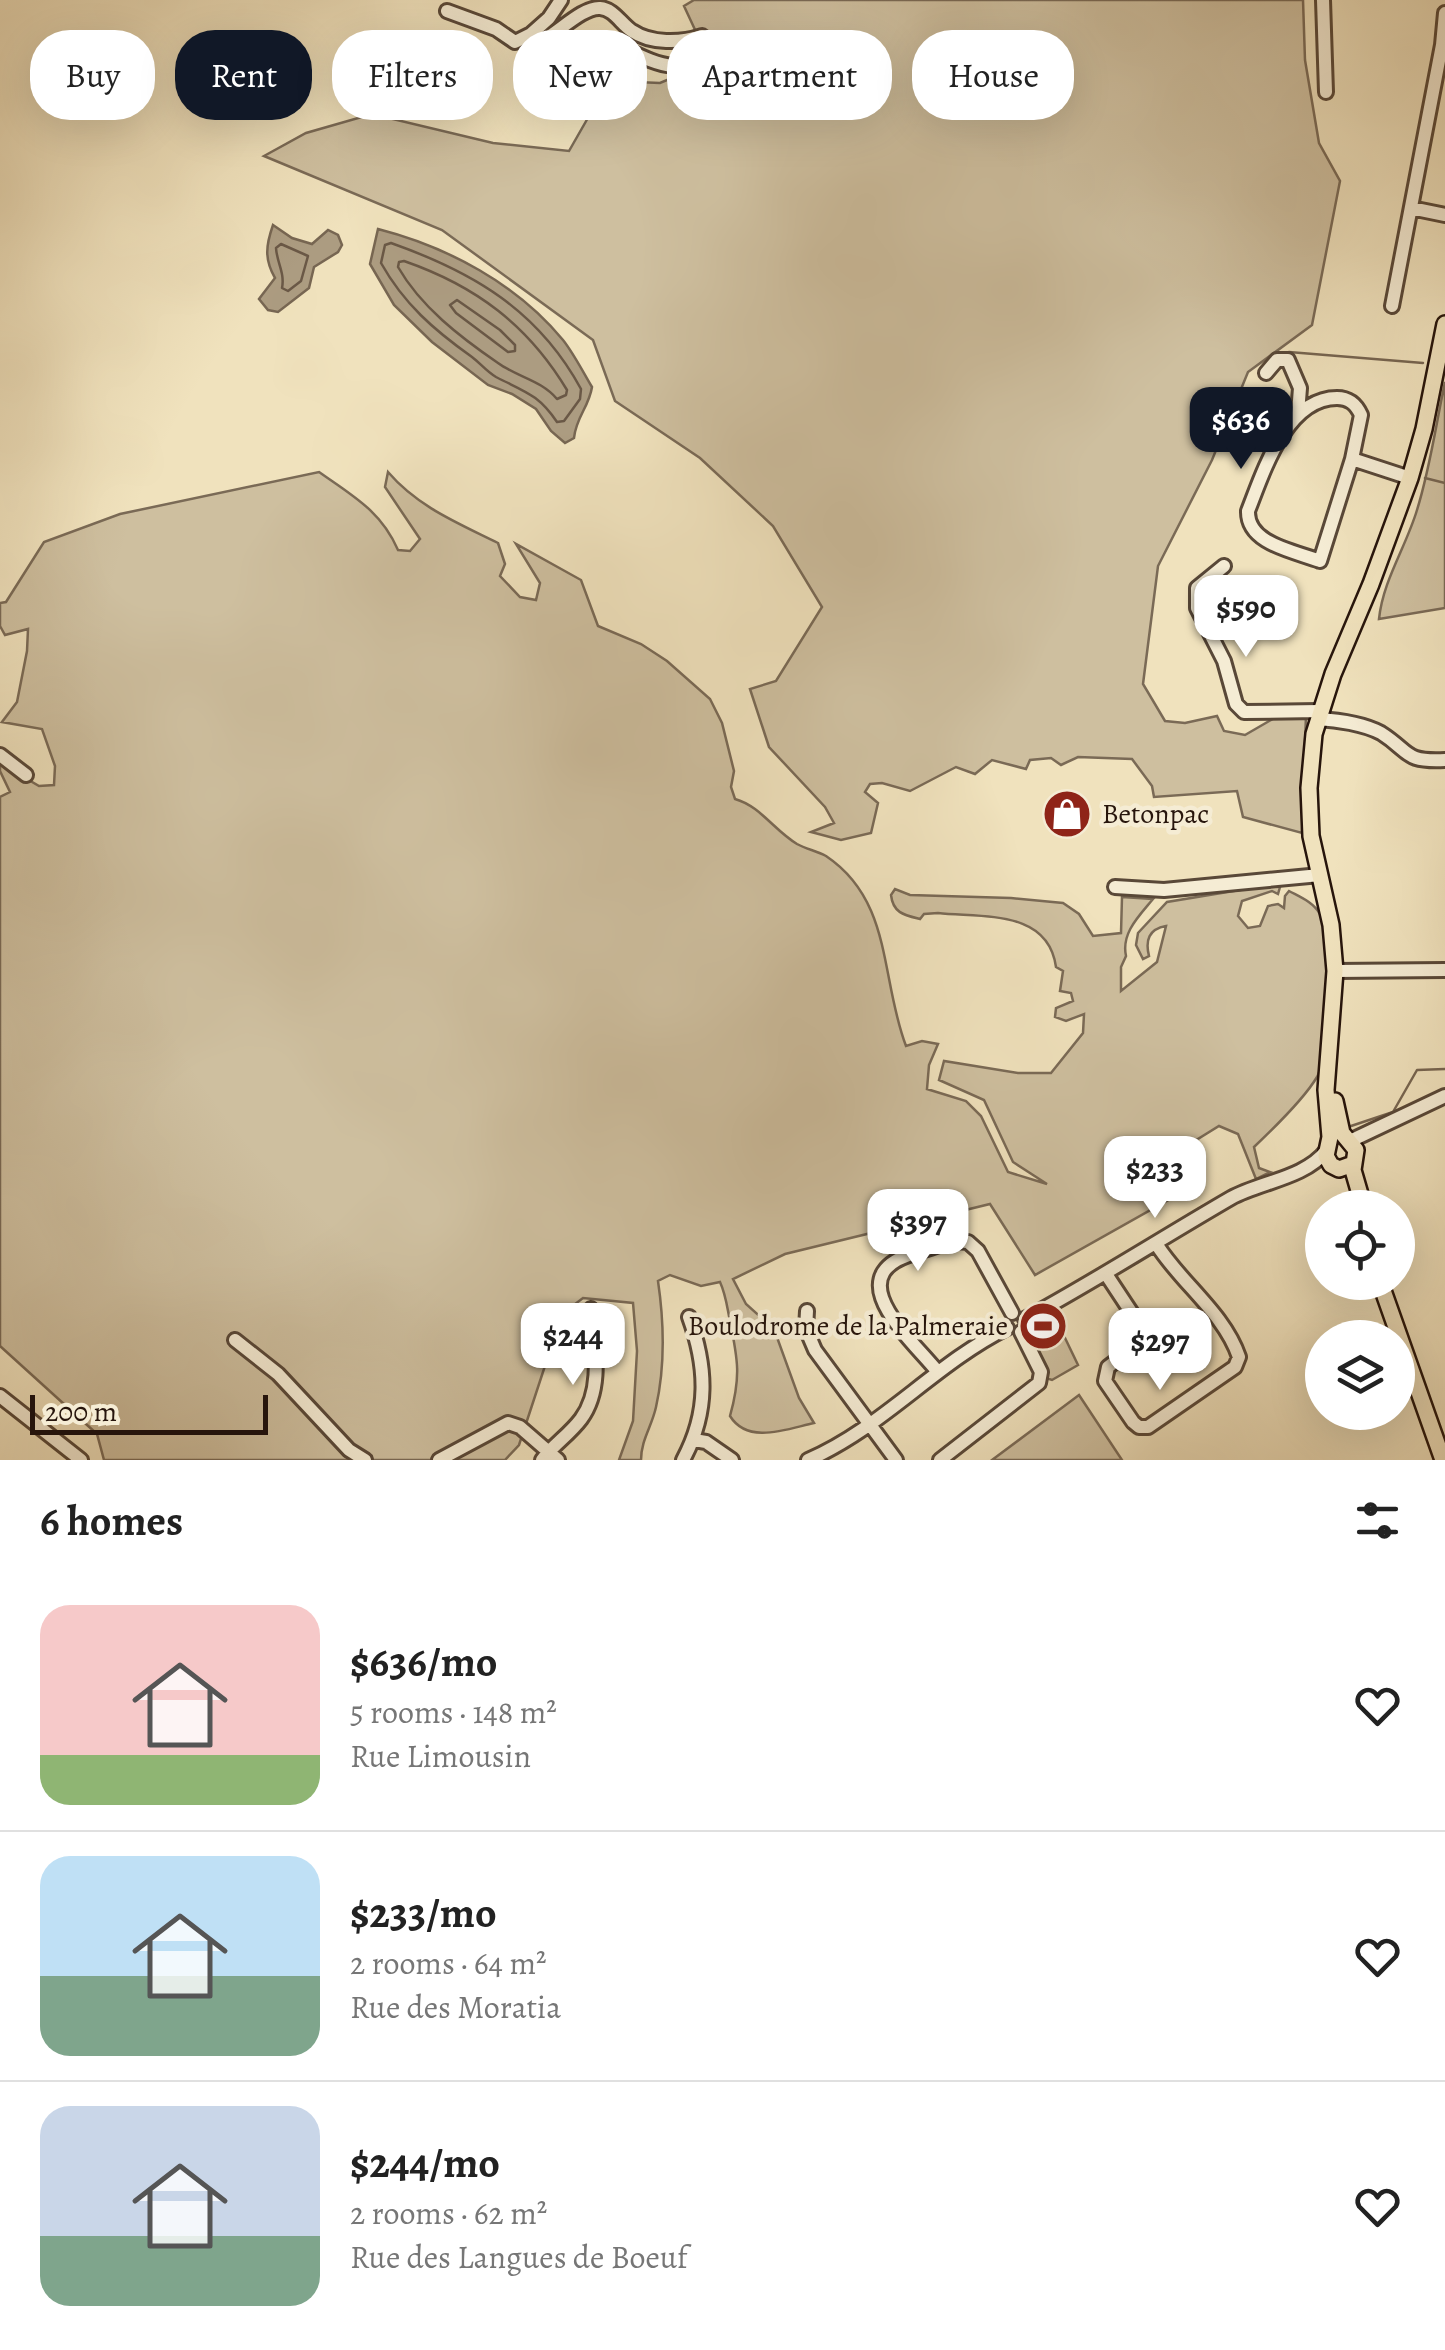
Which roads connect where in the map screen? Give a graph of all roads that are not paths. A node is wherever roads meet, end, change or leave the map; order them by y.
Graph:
1 (562, 0) edge
2 (1323, 0) edge
3 (447, 11) dead end
4 (1445, 13) edge
5 (535, 30) edge
6 (559, 30) edge
7 (630, 30) edge
8 (647, 37) edge
9 (513, 41) edge
10 (647, 59) edge
11 (1326, 92) dead end
12 (1411, 208) junction
13 (1445, 216) edge
14 (1392, 306) dead end
15 (1445, 324) edge
16 (1266, 373) dead end
17 (1298, 413) junction
18 (1352, 460) junction
19 (1410, 478) junction
20 (1224, 566) dead end
21 (1320, 716) junction
22 (0, 755) edge
23 (1445, 760) edge
24 (26, 775) dead end
25 (1320, 874) junction
26 (1115, 887) dead end
27 (1445, 970) edge
28 (1336, 971) junction
29 (1445, 1096) edge
30 (1341, 1154) junction
31 (1350, 1190) edge
32 (1356, 1190) edge
33 (1158, 1245) junction
34 (1106, 1274) junction
35 (1386, 1300) edge
36 (1396, 1300) edge
37 (591, 1309) dead end
38 (806, 1311) dead end
39 (689, 1317) dead end
40 (1016, 1323) junction
41 (234, 1340) dead end
42 (937, 1371) junction
43 (0, 1396) edge
44 (869, 1424) junction
45 (694, 1440) junction
46 (1445, 1446) edge
47 (549, 1457) edge
48 (81, 1460) edge
49 (365, 1460) edge
50 (439, 1460) edge
51 (684, 1460) edge
52 (732, 1460) edge
53 (808, 1460) edge
54 (896, 1460) edge
55 (940, 1460) edge
56 (1443, 1460) edge

1 - 5 street
2 - 11 street
3 - 9 street
4 - 12 street
6 - 7 street
8 - 10 street
12 - 13 street
12 - 14 street
15 - 19 main road
16 - 17 street
17 - 18 street
17 - 18 street
18 - 19 street
19 - 21 main road
20 - 21 street
21 - 23 street
21 - 25 main road
22 - 24 street
25 - 26 street
25 - 28 main road
27 - 28 street
28 - 30 main road
29 - 30 street
30 - 31 main road
30 - 32 main road
30 - 33 street
33 - 34 street
33 - 34 street
34 - 40 street
35 - 56 main road
36 - 46 main road
37 - 47 street
38 - 44 street
39 - 45 street
40 - 42 street
40 - 42 street
40 - 55 street
41 - 49 street
42 - 44 street
43 - 48 street
44 - 53 street
44 - 54 street
45 - 51 street
45 - 52 street
47 - 50 street

